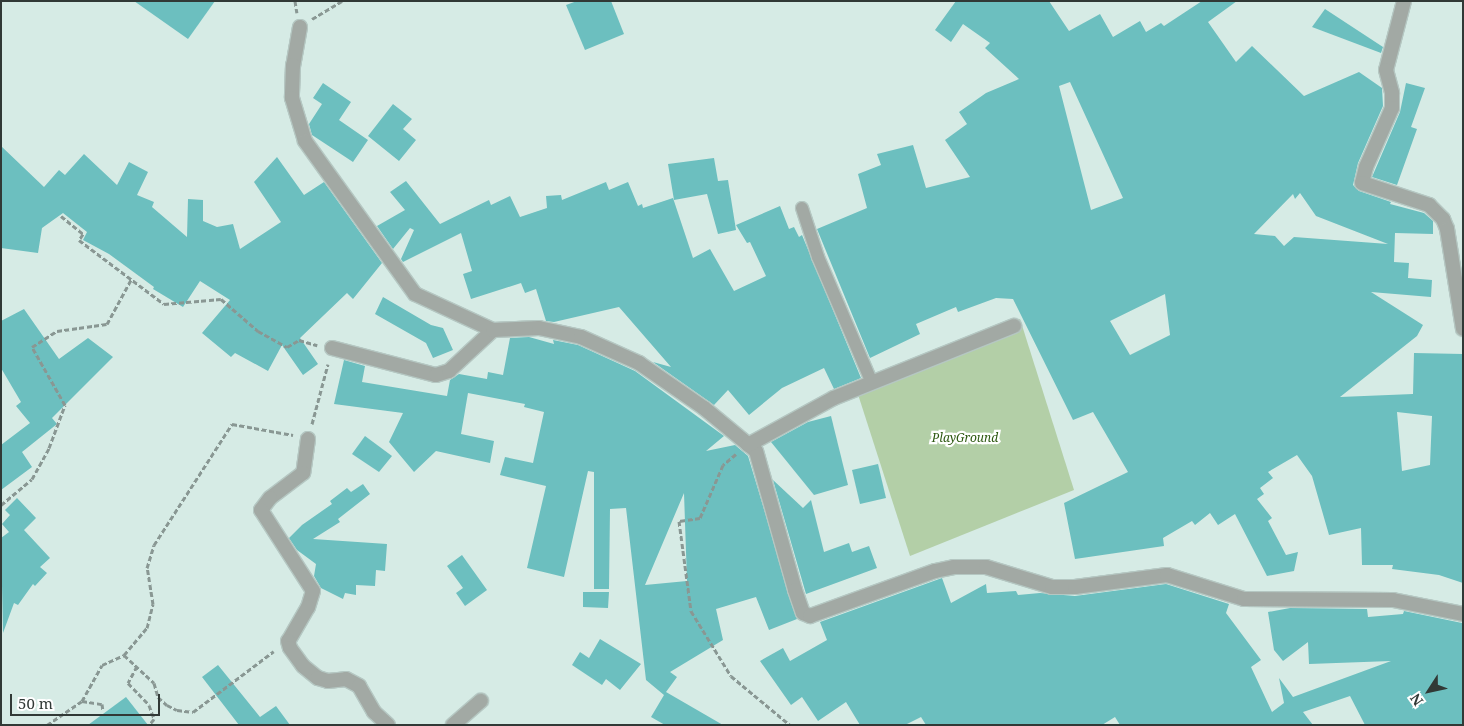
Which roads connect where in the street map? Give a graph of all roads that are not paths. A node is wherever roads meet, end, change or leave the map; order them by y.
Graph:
1 (1404, 1) edge
2 (300, 27) road end
3 (802, 208) dead end
4 (1014, 326) dead end
5 (1463, 329) edge
6 (493, 330) junction
7 (332, 348) road end
8 (872, 383) junction
9 (308, 439) road end
10 (748, 445) junction
11 (1463, 614) edge
12 (481, 701) dead end
13 (388, 725) edge
14 (453, 725) edge

1 - 5 street
2 - 6 street
3 - 8 lane
4 - 8 street
6 - 7 street
6 - 10 street
8 - 10 street
9 - 13 street
10 - 11 street
12 - 14 street

